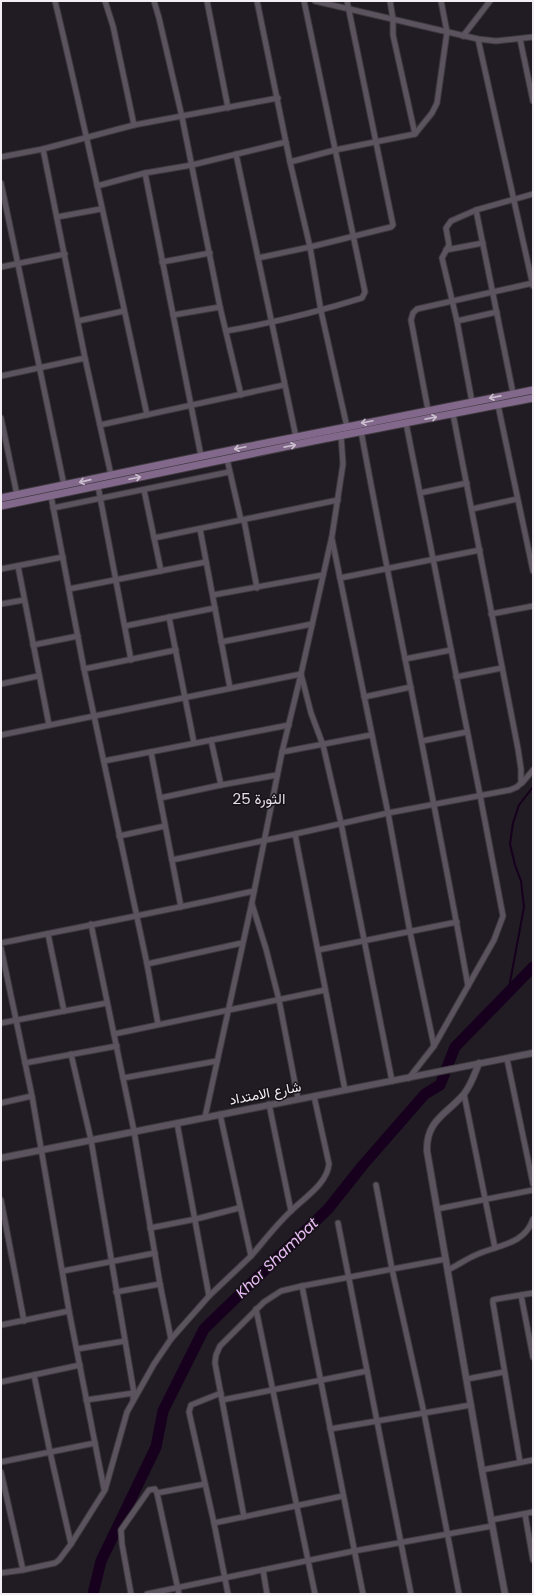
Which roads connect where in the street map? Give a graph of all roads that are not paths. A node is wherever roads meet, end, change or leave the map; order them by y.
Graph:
1 (55, 1) edge
2 (105, 1) edge
3 (154, 1) edge
4 (207, 1) edge
5 (257, 1) edge
6 (304, 1) edge
7 (315, 1) edge
8 (347, 1) edge
9 (390, 1) edge
10 (441, 1) edge
11 (490, 2) edge
12 (348, 8) junction
13 (393, 18) junction
14 (448, 32) junction
15 (464, 36) junction
16 (533, 37) edge
17 (478, 39) junction
18 (520, 39) junction
19 (278, 98) junction
20 (533, 101) edge
21 (228, 108) junction
22 (182, 116) junction
23 (134, 126) junction
24 (415, 134) junction
25 (87, 137) junction
26 (286, 142) junction
27 (375, 142) junction
28 (43, 149) junction
29 (335, 150) junction
30 (236, 154) junction
31 (1, 157) edge
32 (290, 162) junction
33 (192, 164) junction
34 (145, 173) junction
35 (1, 183) edge
36 (97, 186) junction
37 (533, 194) edge
38 (514, 198) junction
39 (102, 209) junction
40 (476, 210) junction
41 (57, 217) junction
42 (352, 237) junction
43 (483, 243) junction
44 (310, 248) junction
45 (446, 250) junction
46 (210, 253) junction
47 (64, 254) junction
48 (258, 258) junction
49 (162, 262) junction
50 (18, 264) junction
51 (1, 267) edge
52 (533, 284) edge
53 (493, 292) junction
54 (452, 300) junction
55 (220, 307) junction
56 (320, 310) junction
57 (124, 311) junction
58 (497, 312) junction
59 (173, 315) junction
60 (78, 321) junction
61 (456, 321) junction
62 (271, 323) junction
63 (226, 331) junction
64 (85, 358) junction
65 (40, 368) junction
66 (1, 376) edge
67 (284, 385) junction
68 (533, 390) edge
69 (513, 393) junction
70 (241, 395) junction
71 (533, 398) edge
72 (472, 402) junction
73 (498, 405) junction
74 (191, 406) junction
75 (428, 410) junction
76 (453, 414) junction
77 (147, 415) junction
78 (1, 418) edge
79 (406, 423) junction
80 (100, 426) junction
81 (347, 427) junction
82 (360, 432) junction
83 (341, 436) junction
84 (296, 437) junction
85 (201, 456) junction
86 (227, 459) junction
87 (230, 472) junction
88 (111, 475) junction
89 (468, 483) junction
90 (64, 485) junction
91 (98, 486) junction
92 (144, 490) junction
93 (420, 493) junction
94 (17, 495) junction
95 (51, 496) junction
96 (1, 498) edge
97 (100, 498) junction
98 (518, 499) junction
99 (338, 500) junction
100 (1, 506) edge
101 (53, 508) junction
102 (472, 509) junction
103 (242, 520) junction
104 (200, 529) junction
105 (332, 536) junction
106 (154, 538) junction
107 (530, 541) edge
108 (480, 550) junction
109 (63, 557) junction
110 (433, 560) junction
111 (206, 562) junction
112 (18, 566) junction
113 (1, 569) edge
114 (386, 569) junction
115 (161, 571) junction
116 (533, 571) edge
117 (323, 575) junction
118 (340, 578) junction
119 (116, 579) junction
120 (257, 588) junction
121 (69, 589) junction
122 (213, 595) junction
123 (24, 600) junction
124 (1, 604) edge
125 (533, 606) edge
126 (215, 608) junction
127 (491, 614) junction
128 (169, 617) junction
129 (312, 624) junction
130 (125, 626) junction
131 (78, 636) junction
132 (222, 642) junction
133 (33, 645) junction
134 (176, 650) junction
135 (451, 650) junction
136 (405, 659) junction
137 (131, 660) junction
138 (502, 668) junction
139 (84, 669) junction
140 (301, 674) junction
141 (38, 676) junction
142 (456, 677) junction
143 (1, 684) edge
144 (410, 687) junction
145 (230, 688) junction
146 (185, 697) junction
147 (364, 697) junction
148 (94, 716) junction
149 (48, 725) junction
150 (289, 725) junction
151 (467, 732) junction
152 (1, 735) edge
153 (371, 735) junction
154 (211, 740) junction
155 (422, 741) junction
156 (194, 744) junction
157 (323, 744) junction
158 (150, 752) junction
159 (282, 752) junction
160 (104, 761) junction
161 (533, 770) edge
162 (277, 775) junction
163 (522, 783) junction
164 (221, 785) junction
165 (480, 796) junction
166 (160, 798) junction
167 (434, 804) junction
168 (388, 813) junction
169 (341, 823) junction
170 (165, 826) junction
171 (295, 834) junction
172 (119, 836) junction
173 (263, 840) junction
174 (172, 860) junction
175 (254, 891) junction
176 (252, 902) junction
177 (182, 907) junction
178 (136, 915) junction
179 (457, 922) junction
180 (91, 924) junction
181 (410, 932) junction
182 (48, 934) junction
183 (365, 940) junction
184 (242, 942) junction
185 (1, 943) edge
186 (1, 948) edge
187 (318, 950) junction
188 (147, 964) junction
189 (468, 986) junction
190 (325, 990) junction
191 (279, 1000) junction
192 (107, 1003) junction
193 (64, 1011) junction
194 (228, 1011) junction
195 (16, 1020) junction
196 (1, 1023) edge
197 (158, 1024) junction
198 (114, 1034) junction
199 (117, 1046) junction
200 (434, 1046) junction
201 (533, 1053) edge
202 (71, 1054) junction
203 (507, 1058) junction
204 (217, 1061) junction
205 (25, 1063) junction
206 (479, 1063) junction
207 (410, 1077) junction
208 (123, 1078) junction
209 (392, 1081) junction
210 (345, 1090) junction
211 (464, 1094) junction
212 (32, 1096) junction
213 (314, 1096) junction
214 (298, 1099) junction
215 (1, 1103) edge
216 (269, 1104) junction
217 (220, 1114) junction
218 (205, 1117) junction
219 (177, 1123) junction
220 (134, 1131) junction
221 (91, 1140) junction
222 (41, 1150) junction
223 (1, 1158) edge
224 (533, 1184) edge
225 (376, 1185) dead end
226 (533, 1190) edge
227 (1, 1200) edge
228 (486, 1200) junction
229 (239, 1208) junction
230 (437, 1209) junction
231 (290, 1211) junction
232 (196, 1219) junction
233 (533, 1219) edge
234 (338, 1223) dead end
235 (150, 1228) junction
236 (495, 1248) junction
237 (155, 1253) junction
238 (251, 1256) junction
239 (446, 1259) junction
240 (111, 1262) junction
241 (392, 1269) junction
242 (448, 1270) junction
243 (63, 1271) junction
244 (348, 1278) junction
245 (160, 1284) junction
246 (302, 1286) junction
247 (116, 1292) junction
248 (533, 1293) edge
249 (521, 1295) junction
250 (209, 1296) junction
251 (256, 1309) junction
252 (69, 1311) junction
253 (24, 1321) junction
254 (1, 1325) edge
255 (531, 1335) edge
256 (171, 1339) junction
257 (125, 1341) junction
258 (77, 1349) junction
259 (533, 1357) edge
260 (80, 1365) junction
261 (367, 1371) junction
262 (504, 1372) junction
263 (34, 1375) junction
264 (467, 1379) junction
265 (321, 1380) junction
266 (1, 1382) edge
267 (274, 1389) junction
268 (221, 1393) junction
269 (134, 1396) junction
270 (86, 1400) junction
271 (222, 1400) junction
272 (471, 1405) junction
273 (424, 1413) junction
274 (377, 1421) junction
275 (330, 1429) junction
276 (96, 1443) junction
277 (50, 1452) junction
278 (533, 1460) edge
279 (1, 1462) edge
280 (520, 1462) junction
281 (482, 1470) junction
282 (1, 1472) edge
283 (205, 1484) junction
284 (105, 1490) junction
285 (157, 1493) junction
286 (343, 1496) junction
287 (296, 1506) junction
288 (533, 1512) edge
289 (525, 1514) junction
290 (244, 1517) junction
291 (214, 1523) junction
292 (492, 1523) junction
293 (447, 1534) junction
294 (401, 1543) junction
295 (72, 1544) junction
296 (354, 1551) junction
297 (533, 1560) edge
298 (308, 1561) junction
299 (23, 1570) junction
300 (263, 1570) junction
301 (1, 1573) edge
302 (225, 1578) junction
303 (178, 1588) junction
304 (131, 1594) edge
305 (147, 1594) edge
306 (179, 1594) edge
307 (228, 1594) edge
308 (267, 1594) edge
309 (314, 1594) edge
310 (363, 1594) edge
311 (411, 1594) edge
312 (459, 1594) edge
313 (505, 1594) edge

1 - 25 street
2 - 23 street
3 - 22 street
4 - 21 street
5 - 19 street
6 - 29 street
7 - 12 street
8 - 12 street
9 - 13 street
10 - 14 street
11 - 15 street
12 - 13 street
12 - 27 street
13 - 14 street
13 - 24 street
14 - 15 street
14 - 24 street
15 - 17 street
16 - 18 street
17 - 18 street
17 - 38 street
18 - 20 street
19 - 21 street
19 - 26 street
21 - 22 street
22 - 23 street
22 - 33 street
23 - 25 street
24 - 27 street
25 - 28 street
25 - 36 street
26 - 30 street
26 - 32 street
27 - 29 street
27 - 42 street
28 - 31 street
28 - 41 street
29 - 32 street
29 - 42 street
30 - 33 street
30 - 48 street
32 - 44 street
33 - 34 street
33 - 46 street
34 - 36 street
34 - 49 street
35 - 50 street
36 - 39 street
37 - 38 street
38 - 40 street
38 - 52 street
39 - 41 street
39 - 57 street
40 - 43 street
40 - 45 street
41 - 47 street
42 - 44 street
42 - 56 street
43 - 45 street
43 - 53 street
44 - 48 street
44 - 56 street
45 - 54 street
46 - 49 street
46 - 55 street
47 - 50 street
47 - 60 street
48 - 62 street
49 - 59 street
50 - 51 street
50 - 65 street
52 - 53 street
53 - 54 street
53 - 58 street
54 - 61 street
54 - 75 street
55 - 59 street
55 - 63 street
56 - 62 street
56 - 81 street
57 - 60 street
57 - 77 street
58 - 61 street
58 - 69 street
59 - 74 street
60 - 64 street
61 - 72 street
62 - 63 street
62 - 67 street
63 - 70 street
64 - 65 street
64 - 80 street
65 - 66 street
65 - 90 street
67 - 70 street
67 - 84 street
68 - 69 main road
69 -> 72 main road
70 - 74 street
71 - 73 main road
72 - 75 main road
73 - 76 main road
73 - 98 street
74 - 77 street
74 - 85 street
75 -> 81 main road
79 -> 76 main road
76 - 89 street
77 - 80 street
78 - 94 street
79 - 82 main road
79 - 93 street
80 - 88 street
81 - 84 main road
82 - 83 main road
82 - 114 street
86 -> 83 main road
83 - 99 street
84 -> 85 main road
85 - 88 main road
86 - 87 street
91 -> 86 main road
87 - 92 street
87 - 103 street
88 -> 90 main road
89 - 93 street
89 - 102 street
90 - 94 main road
91 - 95 main road
91 - 97 street
92 - 97 street
92 - 106 street
93 - 110 street
94 - 96 main road
95 - 100 main road
95 - 101 street
97 - 101 street
97 - 119 street
98 - 102 street
98 - 107 street
99 - 103 street
99 - 105 street
101 - 109 street
102 - 108 street
103 - 104 street
103 - 120 street
104 - 106 street
104 - 111 street
105 - 117 street
105 - 118 street
106 - 115 street
107 - 116 street
108 - 110 street
108 - 127 street
109 - 112 street
109 - 121 street
110 - 114 street
110 - 135 street
111 - 115 street
111 - 122 street
112 - 113 street
112 - 123 street
114 - 118 street
114 - 136 street
115 - 119 street
117 - 120 street
117 - 129 street
118 - 147 street
119 - 121 street
119 - 130 street
120 - 122 street
121 - 131 street
122 - 126 street
123 - 124 street
123 - 133 street
125 - 127 street
126 - 128 street
126 - 132 street
127 - 138 street
128 - 130 street
128 - 134 street
129 - 132 street
129 - 140 street
130 - 137 street
131 - 133 street
131 - 139 street
132 - 145 street
133 - 141 street
134 - 137 street
134 - 146 street
135 - 136 street
135 - 142 street
136 - 144 street
137 - 139 street
138 - 142 street
138 - 163 street
139 - 148 street
140 - 145 street
140 - 150 street
140 - 157 street
141 - 143 street
141 - 149 street
142 - 151 street
144 - 147 street
144 - 155 street
145 - 146 street
146 - 148 street
146 - 156 street
147 - 153 street
148 - 149 street
148 - 160 street
149 - 152 street
150 - 154 street
150 - 159 street
151 - 155 street
151 - 165 street
153 - 157 street
153 - 168 street
154 - 156 street
154 - 164 street
155 - 167 street
156 - 158 street
157 - 159 street
157 - 169 street
158 - 160 street
158 - 166 street
159 - 162 street
160 - 172 street
161 - 163 street
162 - 164 street
162 - 173 street
163 - 165 street
164 - 166 street
165 - 167 street
165 - 189 street
166 - 170 street
167 - 168 street
167 - 179 street
168 - 169 street
168 - 181 street
169 - 171 street
169 - 183 street
170 - 172 street
170 - 174 street
171 - 173 street
171 - 187 street
172 - 178 street
173 - 174 street
173 - 175 street
174 - 177 street
175 - 176 street
175 - 177 street
176 - 184 street
176 - 191 street
177 - 178 street
178 - 180 street
178 - 188 street
179 - 181 street
179 - 189 street
180 - 182 street
180 - 192 street
181 - 183 street
181 - 200 street
182 - 185 street
182 - 193 street
183 - 187 street
183 - 209 street
184 - 188 street
184 - 194 street
186 - 195 street
187 - 190 street
188 - 197 street
189 - 200 street
190 - 191 street
190 - 210 street
191 - 194 street
191 - 214 street
192 - 193 street
192 - 198 street
193 - 195 street
194 - 197 street
194 - 204 street
195 - 196 street
195 - 205 street
197 - 198 street
198 - 199 street
199 - 202 street
199 - 208 street
200 - 207 street
201 - 203 street, شارع الامتداد
202 - 205 street
202 - 221 street
203 - 206 street, شارع الامتداد
203 - 224 street
204 - 208 street
204 - 218 street
205 - 212 street
206 - 207 street, شارع الامتداد
206 - 211 street
207 - 209 street, شارع الامتداد
208 - 220 street
209 - 210 street, شارع الامتداد
210 - 213 street, شارع الامتداد
211 - 228 street
211 - 230 street
212 - 215 street
212 - 222 street
213 - 214 street, شارع الامتداد
213 - 231 street
214 - 216 street, شارع الامتداد
216 - 217 street, شارع الامتداد
216 - 231 street
217 - 218 street, شارع الامتداد
217 - 229 street
218 - 219 street, شارع الامتداد
219 - 220 street, شارع الامتداد
219 - 232 street
220 - 221 street, شارع الامتداد
220 - 235 street
221 - 222 street, شارع الامتداد
221 - 240 street
222 - 223 street, شارع الامتداد
222 - 243 street
225 - 241 street
226 - 228 street
227 - 253 street
228 - 230 street
228 - 236 street
229 - 232 street
229 - 238 street
230 - 239 street
231 - 238 street
232 - 235 street
232 - 250 street
233 - 236 street
234 - 244 street
235 - 237 street
236 - 242 street
237 - 240 street
237 - 245 street
238 - 250 street
239 - 241 street
239 - 242 street
240 - 243 street
240 - 247 street
241 - 244 street
241 - 273 street
242 - 264 street
243 - 252 street
244 - 246 street
244 - 261 street
245 - 247 street
245 - 256 street
246 - 251 street
246 - 265 street
247 - 257 street
248 - 249 street
249 - 255 street
249 - 262 street
250 - 256 street
251 - 267 street
251 - 268 street
252 - 253 street
252 - 258 street
253 - 254 street
255 - 259 street
256 - 269 street
257 - 258 street
257 - 269 street
258 - 260 street
260 - 263 street
260 - 270 street
261 - 265 street
261 - 274 street
262 - 264 street
262 - 280 street
263 - 266 street
263 - 277 street
264 - 272 street
265 - 267 street
265 - 275 street
267 - 271 street
267 - 287 street
268 - 271 street
268 - 283 street
269 - 270 street
269 - 284 street
270 - 276 street
271 - 290 street
272 - 273 street
272 - 281 street
273 - 274 street
273 - 293 street
274 - 275 street
274 - 294 street
275 - 286 street
276 - 277 street
276 - 284 street
277 - 279 street
277 - 295 street
278 - 280 street
280 - 281 street
281 - 292 street
282 - 299 street
283 - 285 street
283 - 291 street
284 - 295 street
285 - 303 street
285 - 304 street
286 - 287 street
286 - 296 street
287 - 290 street
287 - 298 street
288 - 289 street
289 - 292 street
289 - 297 street
290 - 291 street
291 - 302 street
292 - 293 street
292 - 313 street
293 - 294 street
293 - 312 street
294 - 296 street
294 - 311 street
295 - 299 street
296 - 298 street
296 - 310 street
298 - 300 street
298 - 309 street
299 - 301 street
300 - 302 street
300 - 308 street
302 - 303 street
302 - 307 street
303 - 305 street
303 - 306 street

